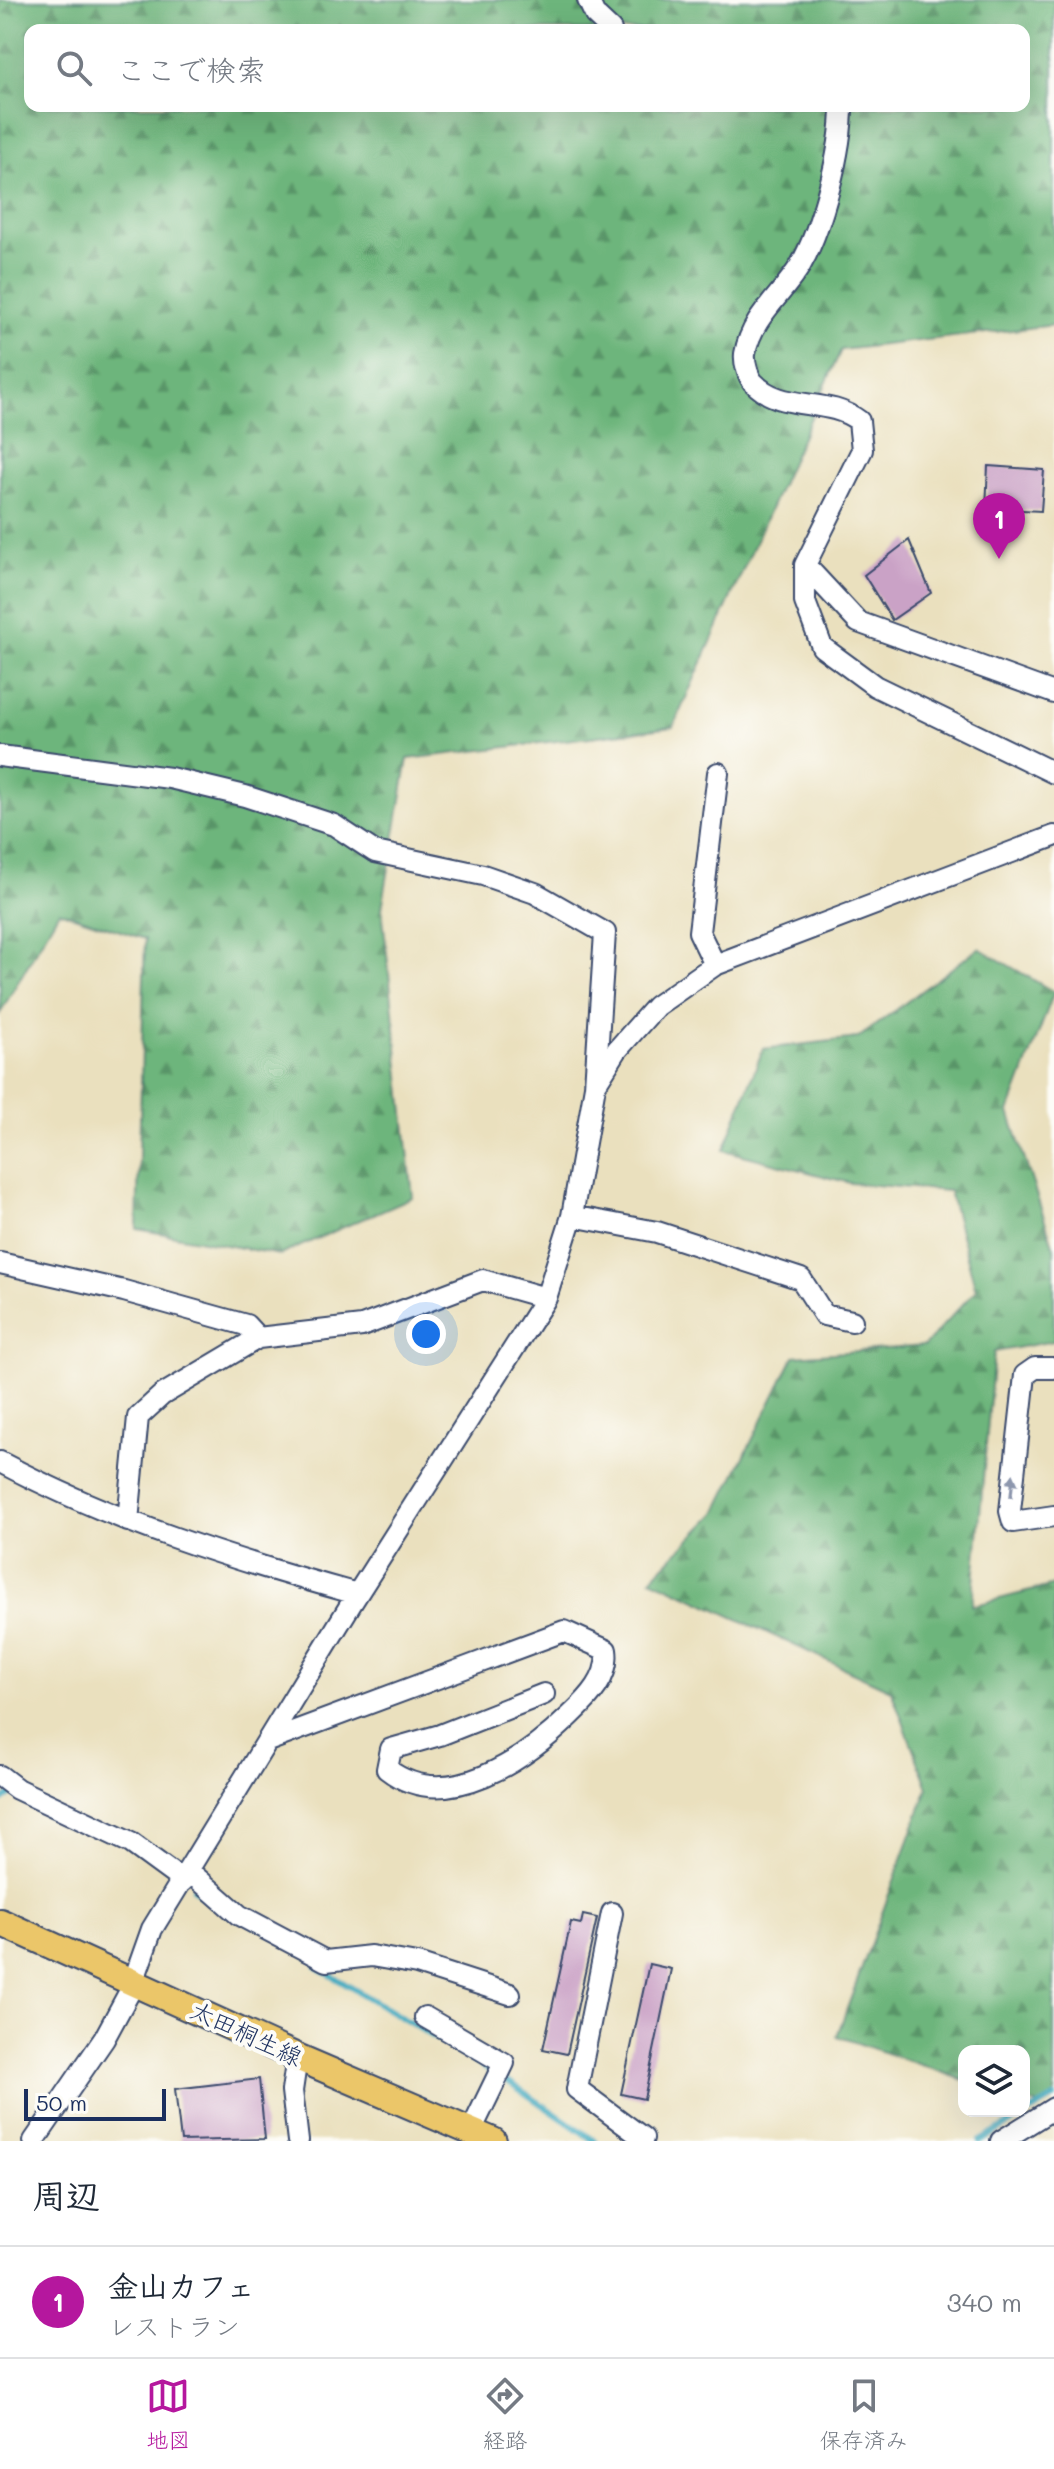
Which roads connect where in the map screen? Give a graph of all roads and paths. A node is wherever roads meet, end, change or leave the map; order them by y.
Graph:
1 (588, 0) edge
2 (605, 24) edge
3 (842, 112) edge
4 (805, 565) junction
5 (1054, 693) edge
6 (0, 756) edge
7 (718, 773) dead end
8 (1054, 773) edge
9 (1054, 836) edge
10 (715, 965) junction
11 (595, 1086) junction
12 (572, 1216) junction
13 (0, 1263) edge
14 (546, 1298) junction
15 (852, 1321) dead end
16 (258, 1338) junction
17 (1054, 1368) edge
18 (0, 1462) edge
19 (1054, 1516) edge
20 (128, 1521) junction
21 (357, 1594) junction
22 (544, 1694) dead end
23 (268, 1741) junction
24 (0, 1776) edge
25 (186, 1876) junction
26 (612, 1913) dead end
27 (0, 1922) edge
28 (134, 1982) junction
29 (510, 1994) dead end
30 (425, 2017) dead end
31 (297, 2057) junction
32 (1054, 2108) edge
33 (482, 2137) edge
34 (34, 2141) edge
35 (298, 2141) edge
36 (642, 2141) edge
37 (1001, 2141) edge

1 - 2 street
3 - 4 street
4 - 5 street
4 - 8 street
6 - 11 street
7 - 10 street
9 - 10 street
10 - 11 street
11 - 12 street
12 - 14 street
12 - 15 street
13 - 16 street
14 - 16 street
14 - 21 street
16 - 20 street
19 -> 17 street
18 - 20 street
20 - 21 street
21 - 23 street
22 - 23 street
23 - 25 street
24 - 25 street
25 - 28 street
25 - 29 street
26 - 36 street
27 - 28 main road, 太田桐生線
28 - 31 main road, 太田桐生線
28 - 34 street
30 - 33 street
31 - 33 main road, 太田桐生線
31 - 35 street
32 - 37 street

